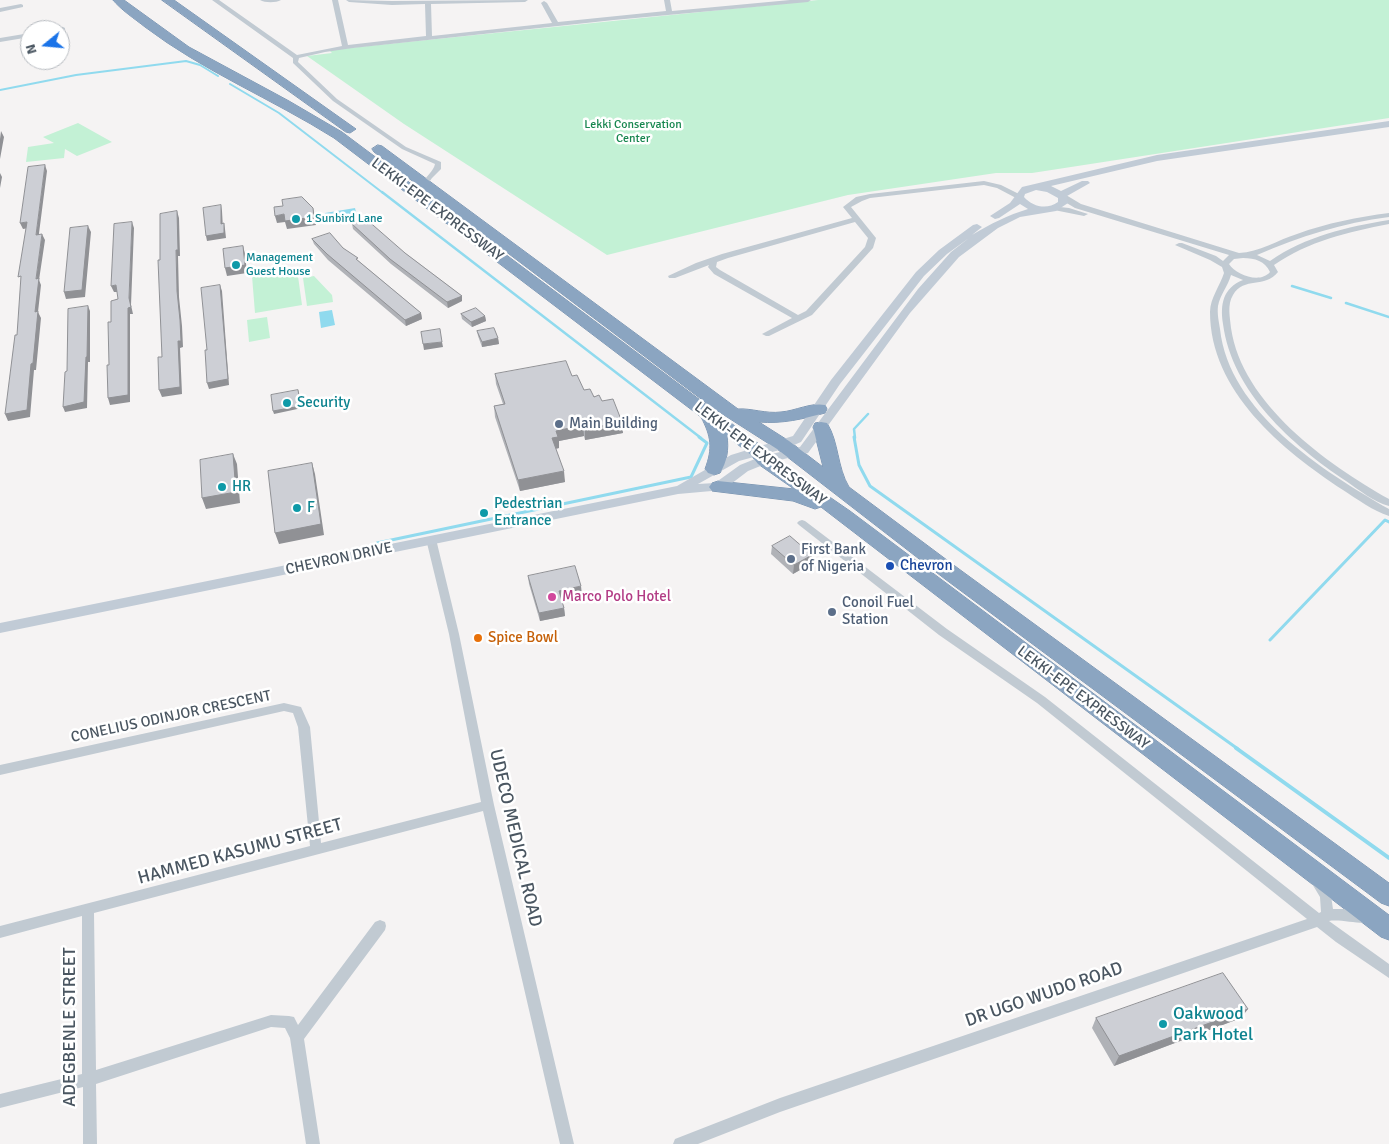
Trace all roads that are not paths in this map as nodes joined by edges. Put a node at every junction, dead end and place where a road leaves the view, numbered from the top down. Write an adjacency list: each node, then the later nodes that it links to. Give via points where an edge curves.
1 (118, 0): 24 (highway, LEKKI-EPE EXPRESSWAY, via 194,55)
2 (167, 0): 23 (highway, LEKKI-EPE EXPRESSWAY)
3 (215, 0): 22 (street)
4 (263, 0): 5 (street)
5 (278, 0)
6 (334, 0): 21 (street)
7 (349, 0): 13 (street)
8 (525, 0): 13 (street)
9 (667, 0): 16 (street)
10 (808, 0): 12 (street)
11 (544, 2): 17 (street)
12 (753, 2): 16 (street)
13 (428, 3): 19 (street)
14 (21, 6): 15 (street)
15 (0, 10)
16 (669, 12): 17 (street)
17 (556, 24): 19 (street)
18 (20, 37): 20 (street)
19 (429, 38): 21 (street)
20 (0, 40)
21 (345, 47): 22 (street)
22 (296, 57): 27 (street, via 295,62 335,100 404,148 439,163)
23 (260, 66): 24 (highway, via 231,53 218,51 211,55); 28 (highway, LEKKI-EPE EXPRESSWAY)
24 (225, 70): 48 (highway, LEKKI-EPE EXPRESSWAY, via 338,135)
25 (1389, 124): 31 (street, via 1157,158)
26 (1389, 130): 33 (street, via 1161,163 1085,183 1067,190)
27 (437, 169): 28 (street); 29 (street)
28 (411, 173): 29 (highway, LEKKI-EPE EXPRESSWAY)
29 (425, 184): 50 (highway, LEKKI-EPE EXPRESSWAY)
30 (944, 187): 31 (street, via 945,183 973,178); 32 (street, via 984,183 1006,188); 37 (street, via 859,198 847,207)
31 (1032, 187): 32 (street, via 1023,190); 33 (street, via 1050,189)
32 (1019, 196): 35 (street, via 1028,206); 49 (street, via 1014,205 967,233 920,274 835,382)
33 (1062, 196): 34 (street, via 1063,203); 39 (street, via 1078,206)
34 (1054, 208): 35 (street); 43 (street, via 1202,253)
35 (1041, 209): 51 (street, via 1021,213 1002,222 949,260 928,282)
36 (1389, 215): 40 (street, via 1340,223)
37 (856, 219): 41 (street); 46 (street, via 872,238 871,245 815,308)
38 (1389, 222): 42 (street, via 1308,243)
39 (1237, 255): 40 (street); 43 (street, via 1226,260)
40 (1250, 255): 42 (street)
41 (713, 262): 44 (street); 46 (street, via 712,267 718,272)
42 (1270, 264): 45 (street, via 1274,272 1272,276)
43 (1226, 267): 45 (street, via 1238,276); 58 (street, via 1227,277 1216,298 1214,310 1215,337 1237,387 1276,433 1311,463)
44 (672, 276)
45 (1255, 280): 57 (street, via 1234,287 1225,302 1226,328 1233,354 1253,389 1304,446)
46 (797, 318): 47 (street)
47 (766, 334)
48 (657, 376): 50 (highway, LEKKI-EPE EXPRESSWAY); 52 (highway, via 671,380 734,428)
49 (819, 408): 50 (highway, via 769,419); 52 (street, via 797,439)
50 (714, 410): 52 (highway, LEKKI-EPE EXPRESSWAY); 52 (highway, LEKKI-EPE EXPRESSWAY); 53 (highway, via 720,440)
51 (821, 427): 52 (street, via 804,450); 56 (highway, via 832,471)
52 (774, 452): 53 (street, CHEVRON DRIVE, via 735,458); 54 (street); 56 (highway, LEKKI-EPE EXPRESSWAY); 59 (highway, LEKKI-EPE EXPRESSWAY); 62 (highway, via 924,561)
53 (714, 469): 55 (street, CHEVRON DRIVE)
54 (718, 487): 55 (street, CHEVRON DRIVE); 59 (highway, via 796,496)
55 (678, 490): 61 (street, CHEVRON DRIVE)
56 (846, 494): 62 (highway, LEKKI-EPE EXPRESSWAY)
57 (1389, 503)
58 (1389, 512)
59 (844, 515): 67 (highway, LEKKI-EPE EXPRESSWAY)
60 (802, 523): 70 (street, via 943,632 1041,700)
61 (430, 539): 63 (street, CHEVRON DRIVE); 65 (street, UDECO MEDICAL ROAD, via 454,634)
62 (952, 574): 68 (highway, LEKKI-EPE EXPRESSWAY)
63 (0, 628)
64 (0, 770): 66 (street, CONELIUS ODINJOR CRESCENT, via 284,707 298,710 304,727)
65 (488, 805): 66 (street, HAMMED KASUMU STREET); 80 (street, UDECO MEDICAL ROAD)
66 (316, 850): 69 (street, HAMMED KASUMU STREET)
67 (1311, 871): 70 (street, via 1326,896); 71 (highway, LEKKI-EPE EXPRESSWAY)
68 (1389, 896)
69 (88, 910): 73 (street, HAMMED KASUMU STREET); 76 (street, ADEGBENLE STREET)
70 (1324, 917): 71 (street, via 1351,915); 74 (street, via 1341,938); 81 (street, DR UGO WUDO ROAD, via 780,1105)
71 (1383, 925)
72 (380, 926): 75 (street)
73 (0, 932)
74 (1389, 972)
75 (297, 1037): 76 (street, via 289,1022 271,1021); 79 (street)
76 (88, 1080): 77 (street); 78 (street, ADEGBENLE STREET)
77 (0, 1101)
78 (90, 1144)
79 (313, 1144)
80 (567, 1144)
81 (680, 1144)

